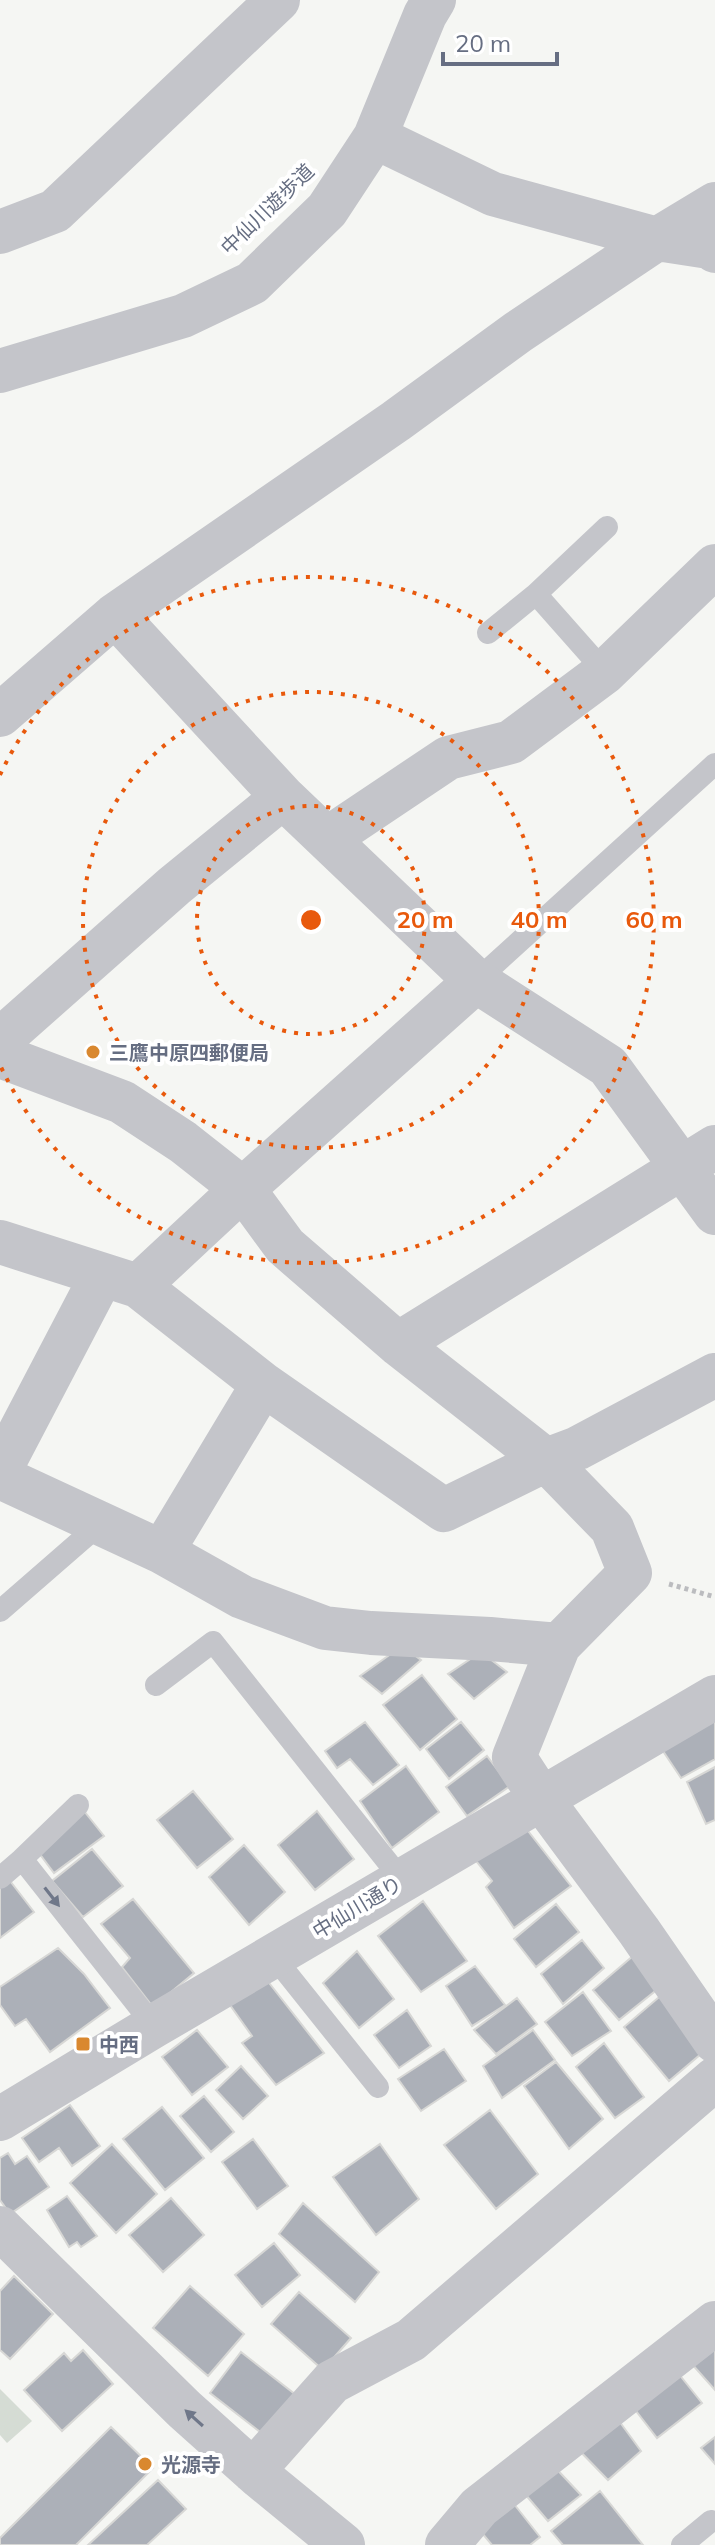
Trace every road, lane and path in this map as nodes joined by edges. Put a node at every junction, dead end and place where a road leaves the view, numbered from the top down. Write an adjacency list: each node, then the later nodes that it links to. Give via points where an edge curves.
1 (278, 0): 5 (street, via 55,211)
2 (434, 0): 3 (street)
3 (375, 137): 6 (street, via 493,194); 8 (street, via 327,210 252,283 183,316)
4 (715, 204): 6 (street)
5 (0, 232)
6 (657, 239): 7 (street); 12 (street)
7 (715, 251)
8 (0, 371)
9 (607, 527): 11 (lane)
10 (715, 566): 14 (street)
11 (536, 594): 13 (lane); 14 (lane)
12 (115, 615): 15 (street); 17 (street)
13 (488, 633)
14 (605, 672): 18 (street, via 511,742 448,758)
15 (0, 715)
16 (715, 764): 19 (lane)
17 (283, 797): 18 (street); 20 (street)
18 (327, 839): 19 (street)
19 (476, 981): 22 (street, via 608,1066); 23 (street)
20 (0, 1040)
21 (0, 1056): 23 (street, via 122,1102)
22 (698, 1158): 24 (street); 27 (street)
23 (244, 1190): 26 (street); 27 (street, via 285,1246)
24 (715, 1213)
25 (0, 1242): 26 (street)
26 (120, 1281): 29 (street); 31 (street)
27 (398, 1344): 30 (street)
28 (715, 1375): 30 (street)
29 (263, 1384): 30 (street, via 444,1510); 34 (street)
30 (546, 1460): 35 (street, via 612,1528)
31 (0, 1470)
32 (0, 1477): 33 (street)
33 (100, 1524): 34 (street); 37 (lane)
34 (162, 1552): 38 (street, via 242,1597 325,1628)
35 (630, 1573): 36 (path); 38 (street)
36 (715, 1597)
37 (0, 1611)
38 (559, 1645): 41 (street, via 514,1757)
39 (156, 1685): 45 (lane, via 213,1642)
40 (715, 1697): 41 (street, 中仙川通り)
41 (542, 1800): 45 (street, 中仙川通り); 48 (street)
42 (78, 1805): 43 (lane)
43 (22, 1859): 44 (lane); 47 (lane, one-way to 47)
44 (0, 1878)
45 (402, 1880): 46 (street, 中仙川通り)
46 (274, 1957): 47 (street, 中仙川通り); 50 (lane)
47 (154, 2026): 51 (street, 中仙川通り)
48 (715, 2041)
49 (715, 2079): 54 (street, via 411,2340 332,2382)
50 (378, 2087)
51 (0, 2119)
52 (0, 2228): 54 (street, one-way to 52)
53 (715, 2323): 57 (street, via 479,2507)
54 (253, 2471): 56 (street)
55 (711, 2521): 58 (lane)
56 (343, 2545)
57 (447, 2545)
58 (682, 2545)

